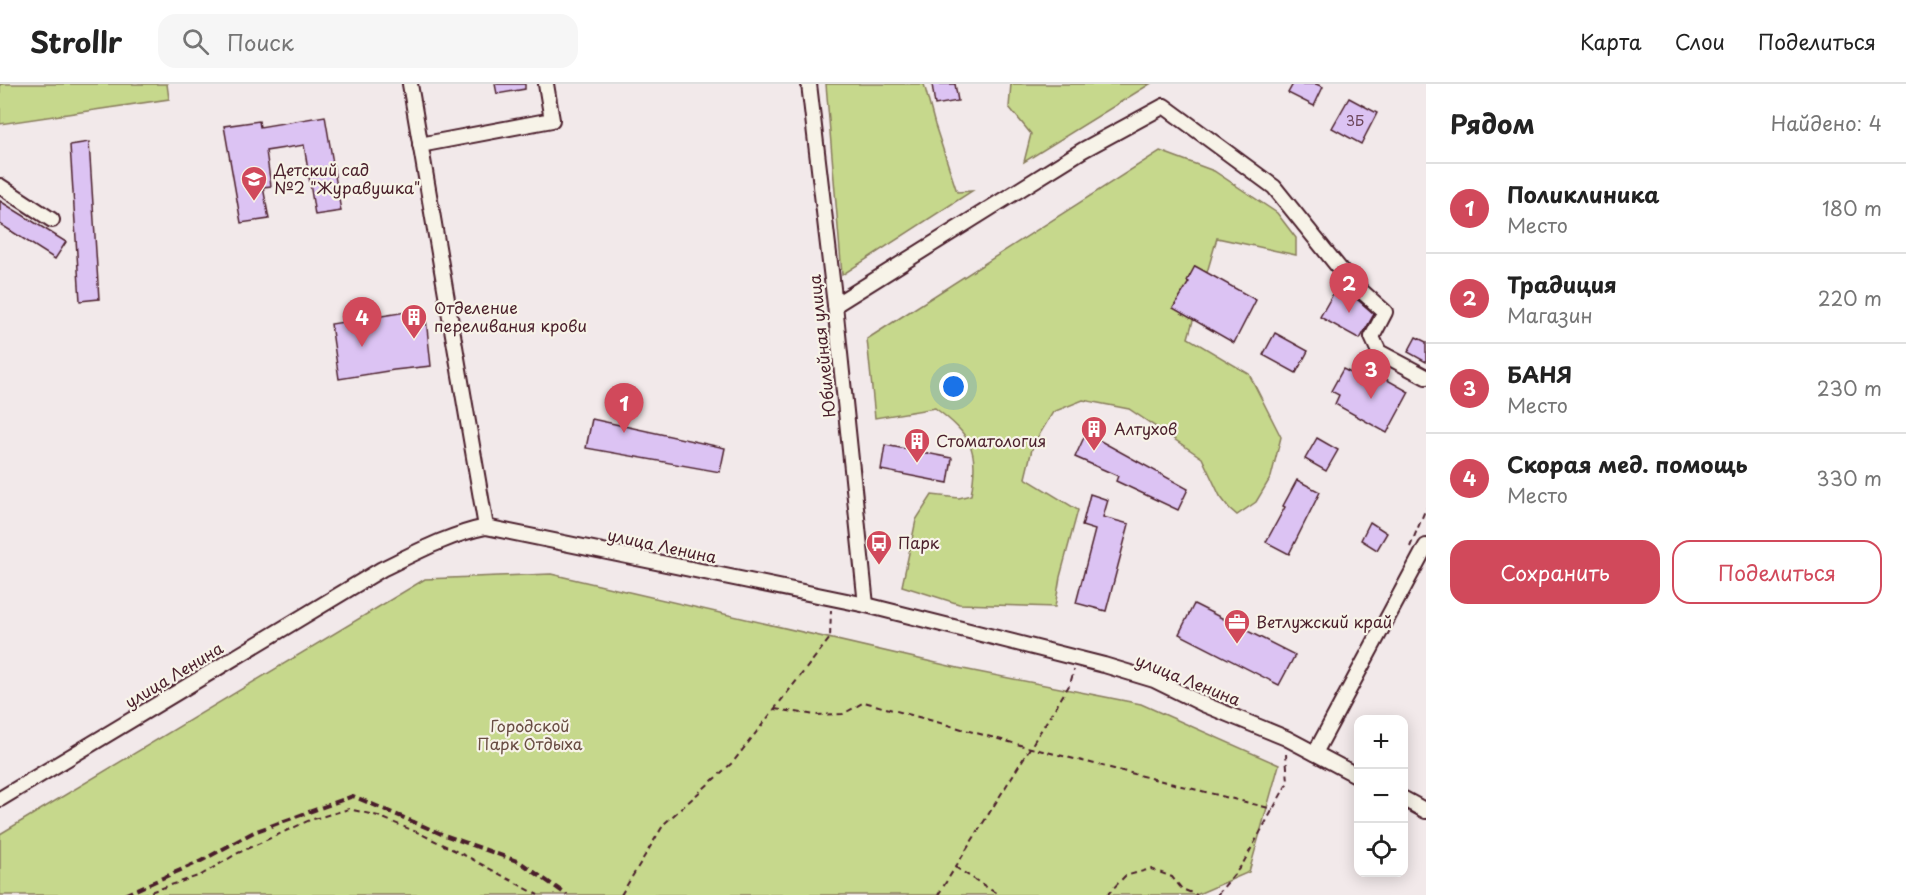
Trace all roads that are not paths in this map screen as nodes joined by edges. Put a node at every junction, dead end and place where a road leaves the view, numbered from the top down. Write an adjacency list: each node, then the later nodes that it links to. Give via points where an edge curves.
1 (410, 84): 4 (street)
2 (546, 84): 4 (street, via 552,120)
3 (808, 84): 7 (street, Юбилейная улица)
4 (420, 145): 9 (street)
5 (0, 186): 6 (street)
6 (52, 220)
7 (835, 305): 8 (street, via 1083,150 1164,106 1275,187 1348,279 1385,312 1372,337 1379,352); 11 (street, Юбилейная улица)
8 (1426, 377)
9 (486, 527): 11 (street, улица Ленина); 14 (street, улица Ленина, via 382,569)
10 (1426, 546): 12 (street)
11 (866, 605): 12 (street, улица Ленина, via 1154,680)
12 (1315, 753): 13 (street, улица Ленина)
13 (1354, 773)
14 (0, 799)
15 (1408, 801): 16 (street)
16 (1426, 811)

